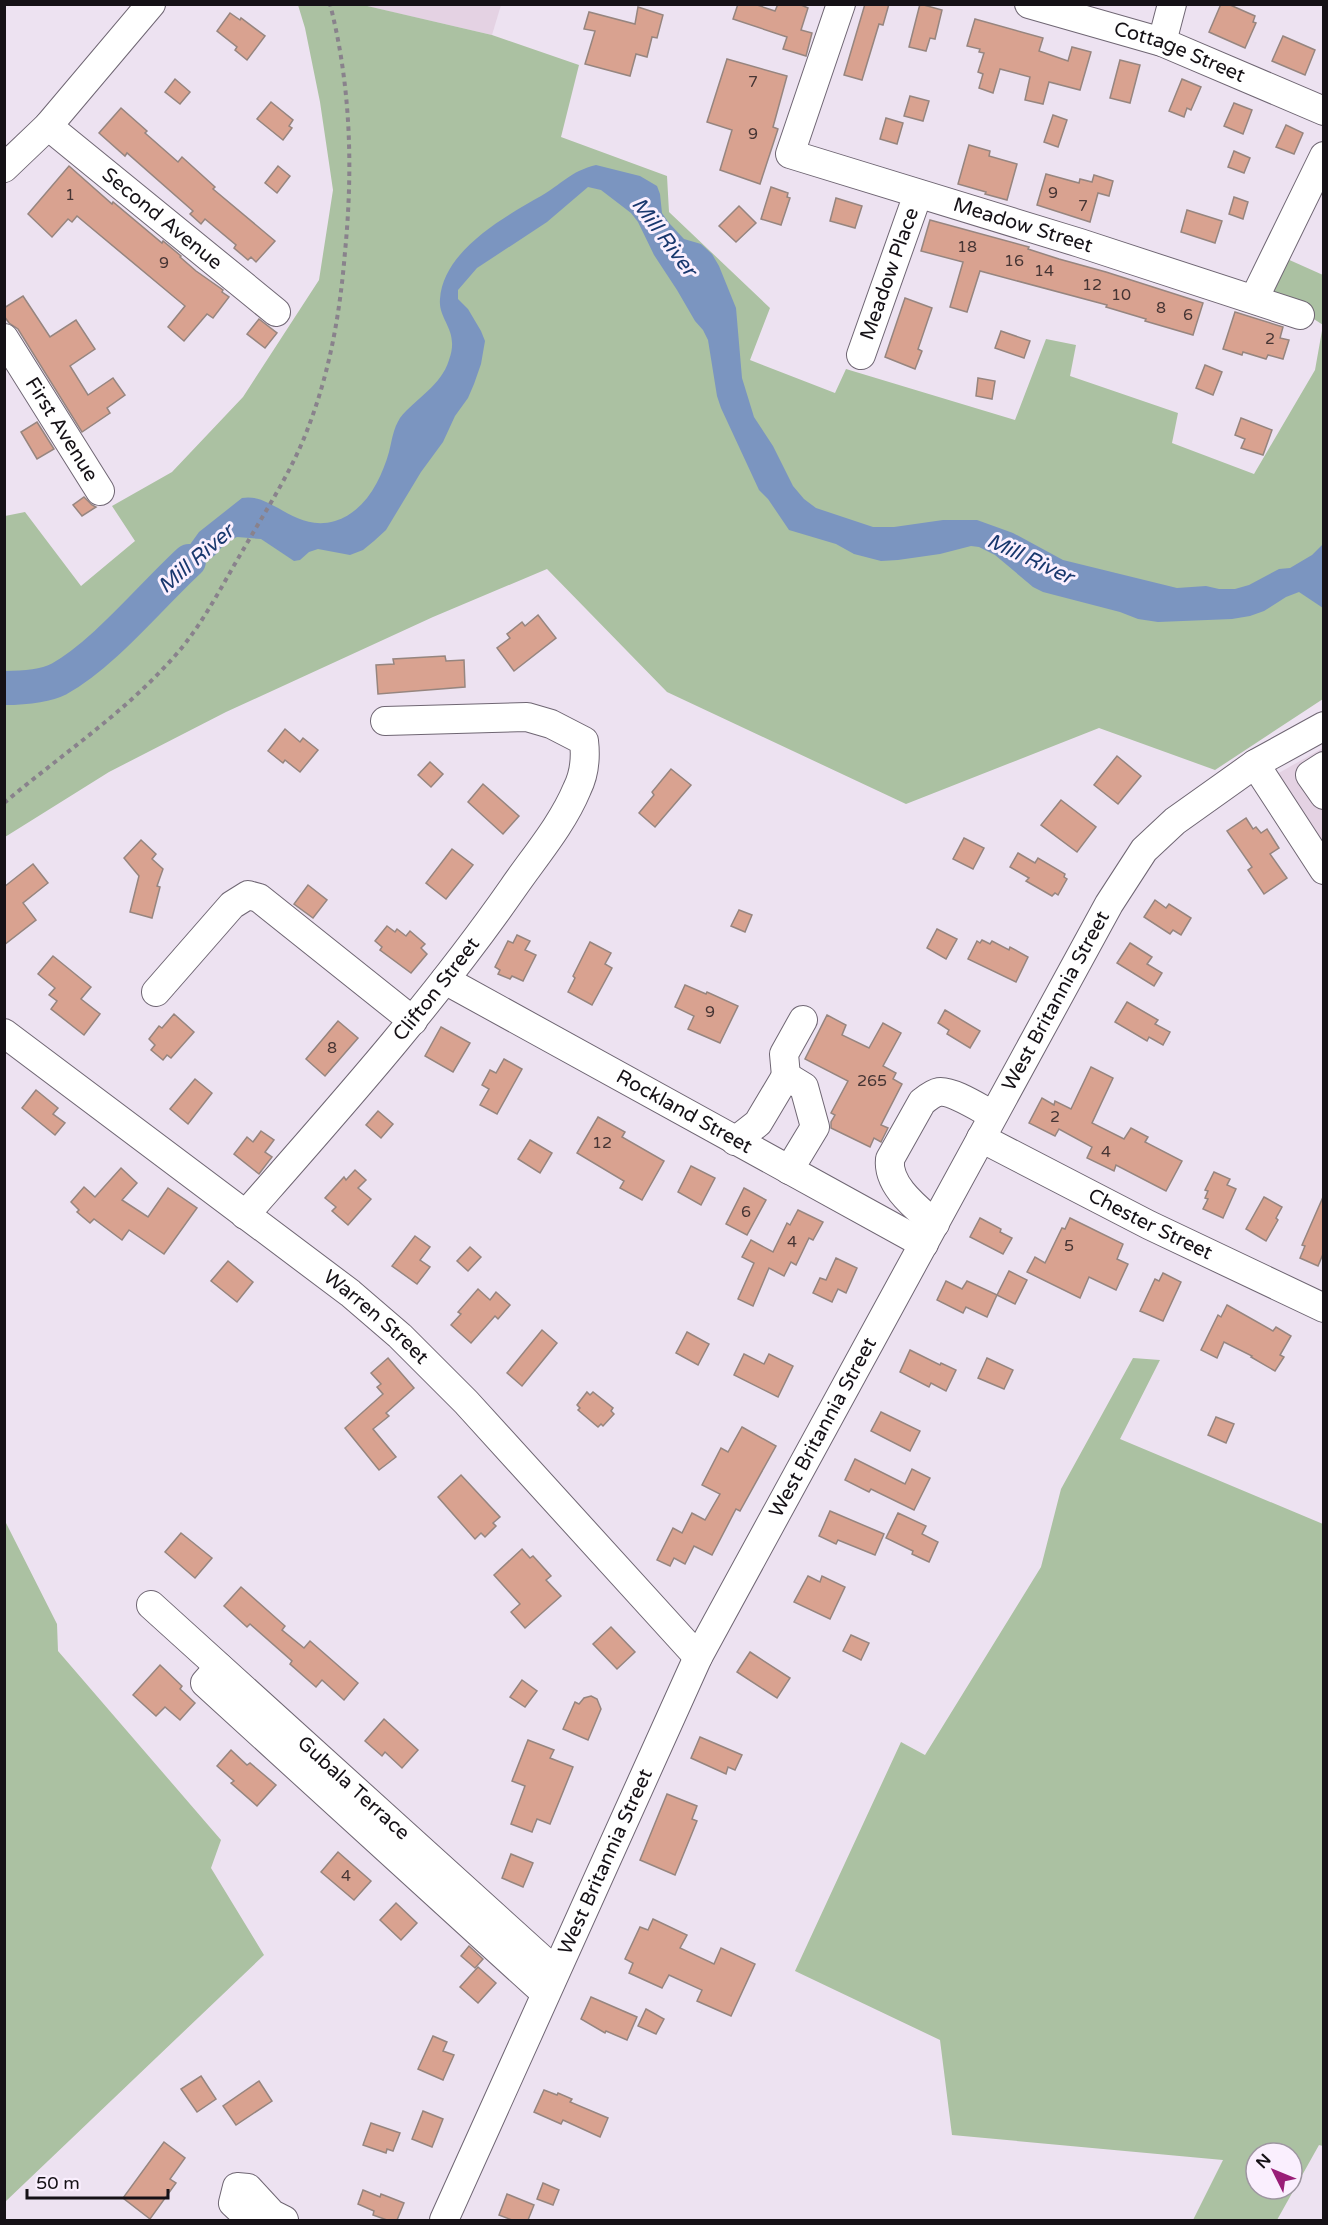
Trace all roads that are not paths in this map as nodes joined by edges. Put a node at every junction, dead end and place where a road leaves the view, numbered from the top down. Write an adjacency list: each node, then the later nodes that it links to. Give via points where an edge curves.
1 (151, 4): 7 (street)
2 (841, 4): 10 (street, Meadow Street, via 790,154)
3 (1029, 4): 5 (street, Cottage Street)
4 (1172, 4): 5 (street)
5 (1162, 42): 6 (street, Cottage Street)
6 (1323, 111)
7 (48, 126): 9 (street); 12 (street, Second Avenue)
8 (1323, 156): 11 (street)
9 (4, 168)
10 (918, 194): 11 (street, Meadow Street); 15 (street, Meadow Place)
11 (1254, 299): 13 (street, Meadow Street)
12 (276, 312)
13 (1300, 315)
14 (4, 338): 16 (street, First Avenue)
15 (861, 355)
16 (100, 491)
17 (385, 721): 23 (street, Clifton Street, via 527,717 584,741 585,765 572,800)
18 (1320, 735): 19 (street, West Britannia Street)
19 (1255, 764): 22 (street); 29 (street, West Britannia Street, via 1175,821 1131,867)
20 (1323, 766): 21 (street, via 1310,775)
21 (1323, 795)
22 (1323, 870)
23 (445, 980): 26 (street, Clifton Street); 30 (street, Rockland Street)
24 (156, 992): 26 (street, via 222,915 248,895 259,898)
25 (803, 1020): 28 (street, via 784,1054)
26 (413, 1021): 32 (street, Clifton Street)
27 (4, 1033): 32 (street, Warren Street)
28 (786, 1076): 30 (street, via 758,1122); 31 (street, via 804,1087 815,1127)
29 (987, 1127): 33 (street, West Britannia Street); 33 (street, Chester Street, via 955,1095 941,1092 922,1102 890,1159 889,1168); 34 (street, Chester Street, via 1149,1225)
30 (735, 1141): 31 (street, Rockland Street)
31 (789, 1170): 33 (street, Rockland Street)
32 (245, 1215): 36 (street, Warren Street, via 356,1298 408,1343)
33 (929, 1234): 36 (street, West Britannia Street)
34 (1323, 1308)
35 (151, 1605): 37 (street, Gubala Terrace)
36 (698, 1657): 38 (street, West Britannia Street)
37 (219, 1667): 38 (street, Gubala Terrace); 38 (street, Gubala Terrace, via 205,1683 359,1822)
38 (550, 1982): 41 (street, West Britannia Street)
39 (251, 2220): 40 (street, via 233,2203 230,2177)
40 (284, 2220)
41 (444, 2220)

